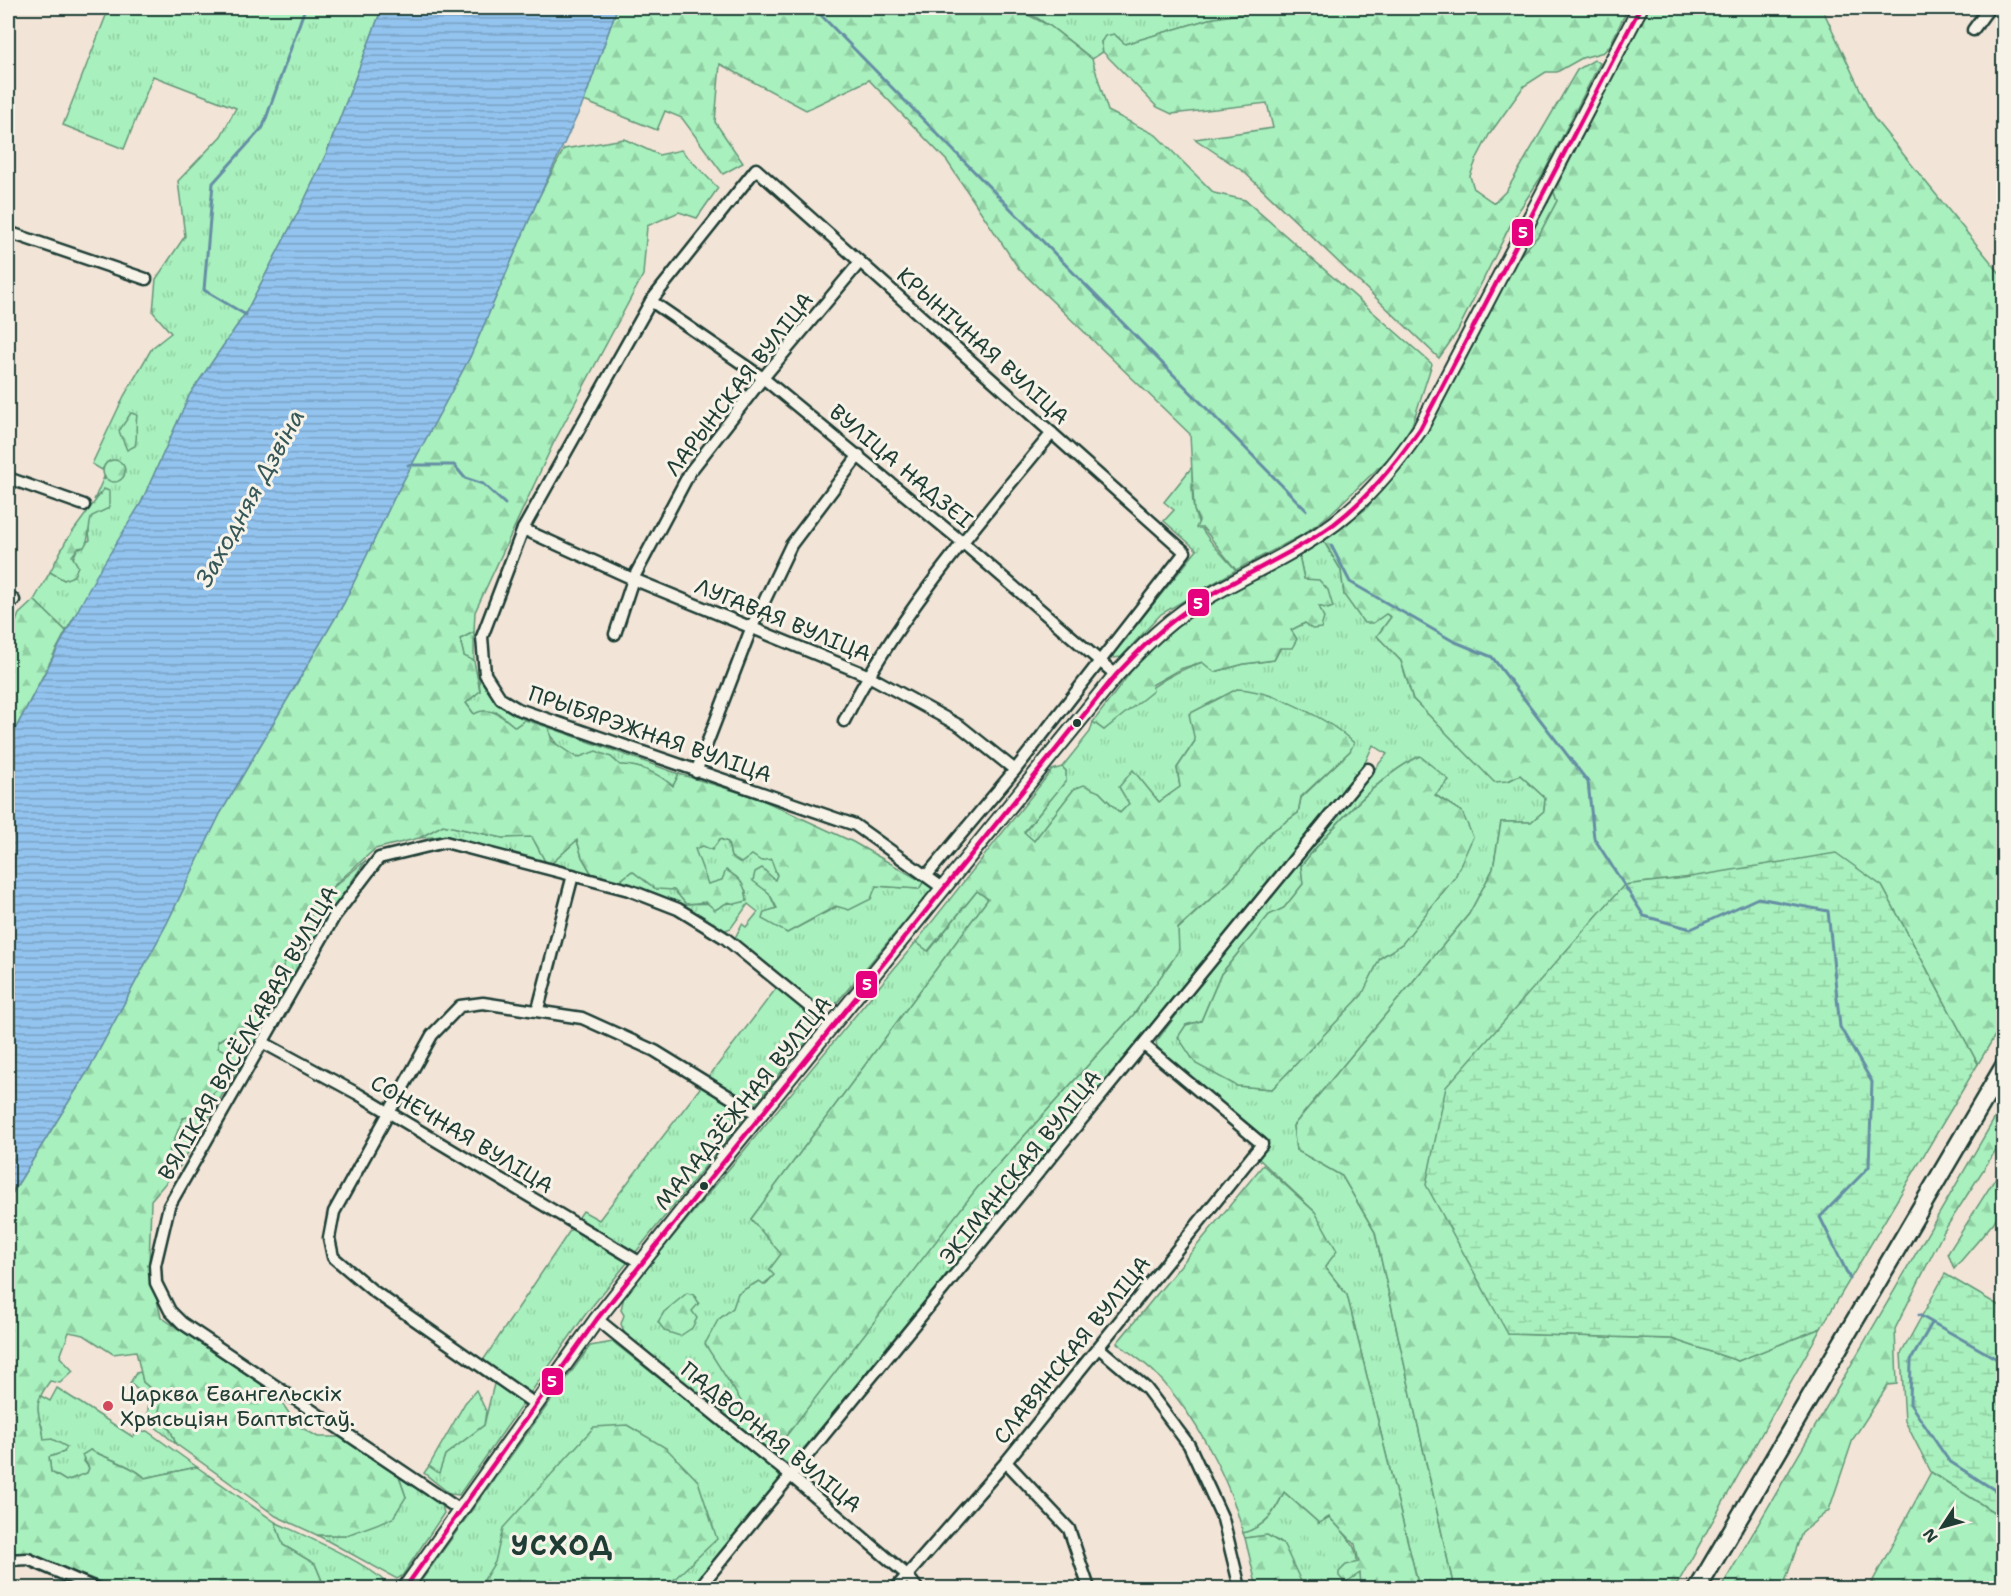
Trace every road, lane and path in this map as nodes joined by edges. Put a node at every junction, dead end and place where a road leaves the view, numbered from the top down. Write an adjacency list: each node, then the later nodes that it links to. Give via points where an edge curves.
1 (1640, 8): 21 (main road, МАЛАДЗЁЖНАЯ ВУЛІЦА, via 1420,429 1381,481 1307,542 1173,619)
2 (1989, 8): 3 (street)
3 (1973, 30)
4 (756, 169): 6 (street, КРЫНІЧНАЯ ВУЛІЦА); 8 (street, ПРЫБЯРЭЖНАЯ ВУЛІЦА)
5 (8, 232): 7 (street)
6 (860, 262): 9 (street, ЛАРЫНСКАЯ ВУЛІЦА); 10 (street, КРЫНІЧНАЯ ВУЛІЦА)
7 (146, 279)
8 (651, 301): 9 (street, ВУЛІЦА НАДЗЕІ); 14 (street, ПРЫБЯРЭЖНАЯ ВУЛІЦА)
9 (763, 378): 11 (street, ВУЛІЦА НАДЗЕІ); 16 (street, ЛАРЫНСКАЯ ВУЛІЦА, via 690,472)
10 (1052, 433): 15 (street); 19 (street, КРЫНІЧНАЯ ВУЛІЦА, via 1185,552)
11 (858, 455): 15 (street, ВУЛІЦА НАДЗЕІ); 17 (street, via 791,545)
12 (8, 478): 13 (street)
13 (84, 505)
14 (523, 530): 16 (street, ЛУГАВАЯ ВУЛІЦА); 25 (street, ПРЫБЯРЭЖНАЯ ВУЛІЦА, via 482,637 485,674 501,699 518,710)
15 (962, 542): 19 (street, ВУЛІЦА НАДЗЕІ); 20 (street)
16 (633, 579): 17 (street, ЛУГАВАЯ ВУЛІЦА); 18 (street, ЛАРЫНСКАЯ ВУЛІЦА)
17 (751, 629): 20 (street, ЛУГАВАЯ ВУЛІЦА); 25 (street)
18 (615, 634)
19 (1101, 662): 21 (street, ВУЛІЦА НАДЗЕІ); 24 (street)
20 (867, 675): 22 (street); 24 (street, ЛУГАВАЯ ВУЛІЦА, via 960,726)
21 (1116, 675): 28 (main road, МАЛАДЗЁЖНАЯ ВУЛІЦА)
22 (844, 721)
23 (1368, 769): 32 (street, ЭКІМАНСКАЯ ВУЛІЦА)
24 (1015, 770): 27 (street)
25 (696, 772): 27 (street, ПРЫБЯРЭЖНАЯ ВУЛІЦА, via 855,825)
26 (573, 875): 29 (street); 30 (street, ВЯЛІКАЯ ВЯСЁЛКАВАЯ ВУЛІЦА, via 678,909 724,938); 31 (street, ВЯЛІКАЯ ВЯСЁЛКАВАЯ ВУЛІЦА, via 445,842 379,858 334,917)
27 (927, 875): 28 (street, ПРЫБЯРЭЖНАЯ ВУЛІЦА)
28 (944, 889): 30 (main road, МАЛАДЗЁЖНАЯ ВУЛІЦА)
29 (538, 1009): 34 (street, via 483,1003 460,1005 432,1035); 35 (street, via 582,1018 655,1051)
30 (833, 1026): 35 (main road, МАЛАДЗЁЖНАЯ ВУЛІЦА)
31 (262, 1042): 34 (street, СОНЕЧНАЯ ВУЛІЦА); 42 (street, ВЯЛІКАЯ ВЯСЁЛКАВАЯ ВУЛІЦА, via 169,1206 155,1265 162,1298 182,1323)
32 (1144, 1045): 38 (street, СЛАВЯНСКАЯ ВУЛІЦА, via 1262,1144); 41 (street, ЭКІМАНСКАЯ ВУЛІЦА)
33 (2004, 1066): 52 (main road)
34 (389, 1113): 36 (street, СОНЕЧНАЯ ВУЛІЦА); 39 (street, via 334,1212 329,1238 333,1257 372,1290)
35 (759, 1115): 36 (main road, МАЛАДЗЁЖНАЯ ВУЛІЦА)
36 (641, 1263): 37 (main road, МАЛАДЗЁЖНАЯ ВУЛІЦА)
37 (597, 1319): 39 (main road, МАЛАДЗЁЖНАЯ ВУЛІЦА); 41 (street, ПАДВОРНАЯ ВУЛІЦА)
38 (1099, 1348): 40 (street, СЛАВЯНСКАЯ ВУЛІЦА); 51 (street, via 1146,1388 1189,1445 1223,1519)
39 (535, 1404): 42 (main road, МАЛАДЗЁЖНАЯ ВУЛІЦА)
40 (1006, 1462): 44 (street, СЛАВЯНСКАЯ ВУЛІЦА); 50 (street, via 1069,1529)
41 (792, 1477): 44 (street, ПАДВОРНАЯ ВУЛІЦА); 47 (street, ЭКІМАНСКАЯ ВУЛІЦА)
42 (460, 1510): 46 (main road, МАЛАДЗЁЖНАЯ ВУЛІЦА)
43 (8, 1560): 45 (street, via 28,1559)
44 (907, 1575): 48 (street, СЛАВЯНСКАЯ ВУЛІЦА); 49 (street, ПАДВОРНАЯ ВУЛІЦА)
45 (94, 1588)
46 (405, 1588)
47 (699, 1588)
48 (896, 1588)
49 (917, 1588)
50 (1089, 1588)
51 (1240, 1588)
52 (1698, 1588)

